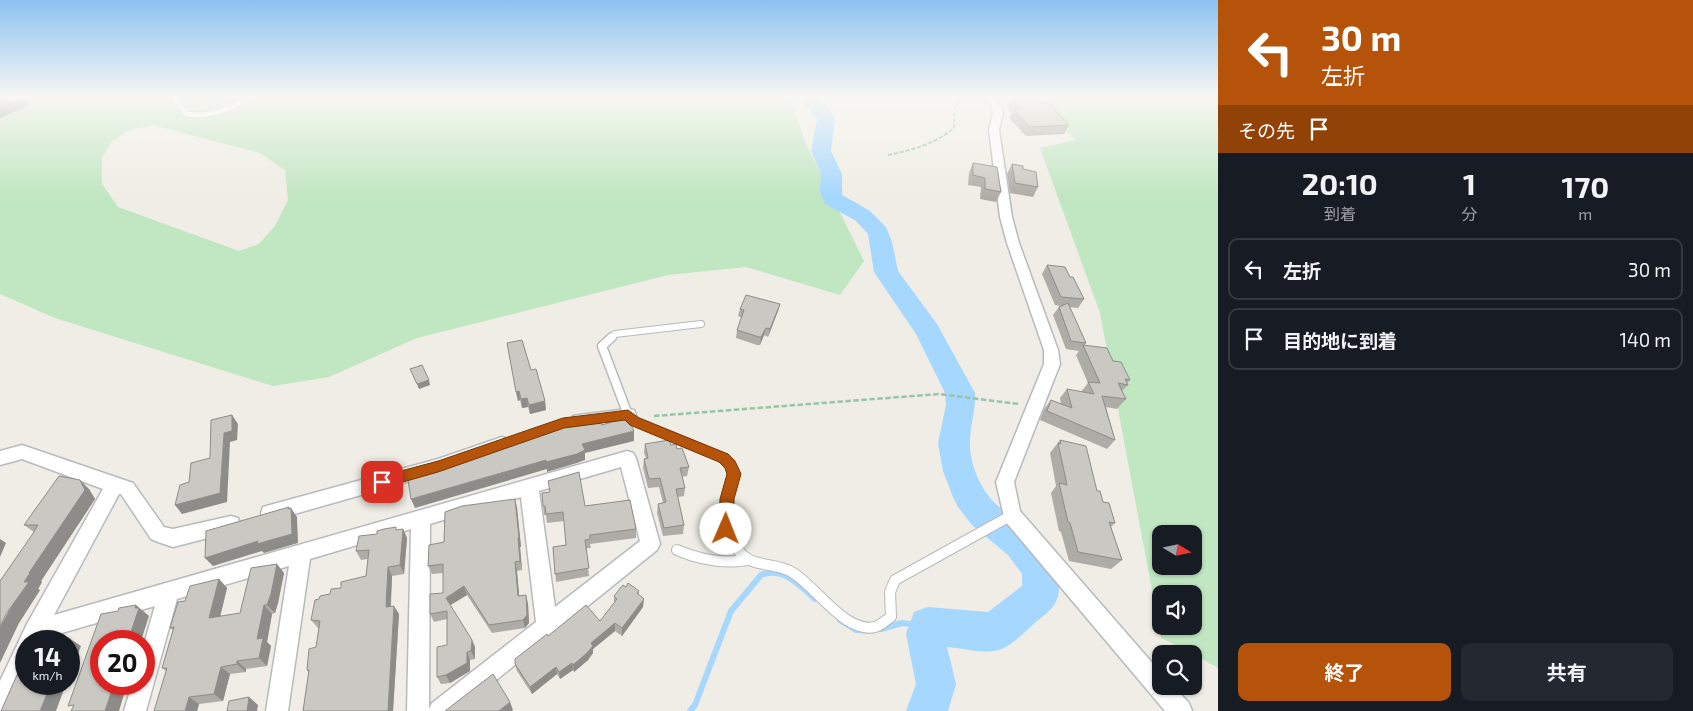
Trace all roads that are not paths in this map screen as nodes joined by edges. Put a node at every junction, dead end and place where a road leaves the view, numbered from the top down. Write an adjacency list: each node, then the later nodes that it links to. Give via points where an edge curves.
1 (994, 131): 10 (street, via 1006,217 1051,350 1052,364 1005,482)
2 (701, 324): 3 (lane, via 615,334 602,346)
3 (628, 415): 4 (street); 13 (lane, via 635,422 724,458 731,465 734,474 727,499 726,529)
4 (563, 423)
5 (518, 438): 7 (street, via 438,466 172,538 158,533 127,488)
6 (0, 458): 7 (street, via 22,452)
7 (114, 485): 16 (street)
8 (529, 486): 9 (street); 15 (street); 15 (street, via 627,458 650,544)
9 (421, 518): 12 (street); 24 (street)
10 (1006, 518): 13 (lane, via 895,580 890,592 891,617 875,627 860,626 846,619 790,571); 26 (street)
11 (677, 550): 13 (lane, via 692,557 730,563)
12 (301, 553): 14 (street); 23 (street)
13 (747, 560)
14 (169, 592): 17 (street); 18 (street)
15 (547, 626): 25 (street)
16 (36, 630)
17 (61, 630)
18 (155, 640)
19 (15, 674): 21 (street)
20 (139, 695): 22 (street)
21 (0, 706)
22 (135, 711)
23 (277, 711)
24 (418, 711)
25 (440, 711)
26 (1181, 711)

